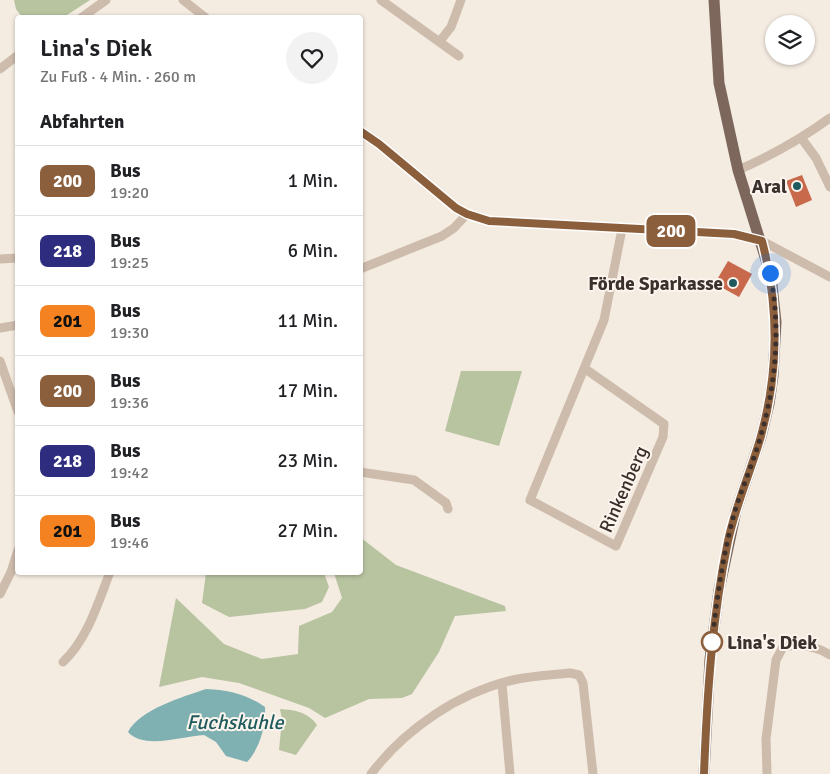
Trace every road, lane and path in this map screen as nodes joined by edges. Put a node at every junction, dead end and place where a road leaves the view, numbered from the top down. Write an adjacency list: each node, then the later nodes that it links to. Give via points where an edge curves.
1 (106, 0): 6 (street)
2 (183, 0): 7 (street)
3 (381, 0): 8 (street)
4 (461, 0): 8 (street, via 451,27)
5 (714, 0): 15 (main road, via 719,83)
6 (85, 15)
7 (202, 15)
8 (440, 40): 9 (street)
9 (459, 56)
10 (15, 58): 11 (street)
11 (0, 69)
12 (830, 118): 14 (street)
13 (363, 133): 17 (street)
14 (802, 139): 15 (street); 16 (street, via 816,158)
15 (738, 170): 19 (main road)
16 (830, 187)
17 (467, 214): 18 (street, via 489,221); 22 (street, via 442,236)
18 (622, 229): 19 (street, via 734,234); 27 (street, Rinkenberg, via 604,320)
19 (762, 241): 23 (street); 40 (main road, via 771,276 776,322 773,376 761,437 736,511 719,590 710,659)
20 (15, 258): 21 (street)
21 (0, 259)
22 (363, 267)
23 (830, 277)
24 (15, 326): 25 (street)
25 (0, 328)
26 (0, 361): 28 (street)
27 (584, 368): 27 (street, Rinkenberg, via 530,500 616,546 663,437 664,424)
28 (15, 404)
29 (363, 472): 30 (street, via 414,480 446,503)
30 (448, 509)
31 (15, 559): 33 (street)
32 (109, 575): 35 (street, via 74,652)
33 (0, 594)
34 (830, 655): 41 (street, via 821,648 794,645 783,647 779,652 766,739)
35 (64, 662)
36 (502, 684): 37 (street, via 451,705 420,724 388,753); 38 (street); 39 (street, via 516,679 570,673 578,675 583,683)
37 (371, 774)
38 (510, 774)
39 (593, 774)
40 (704, 774)
41 (767, 774)

